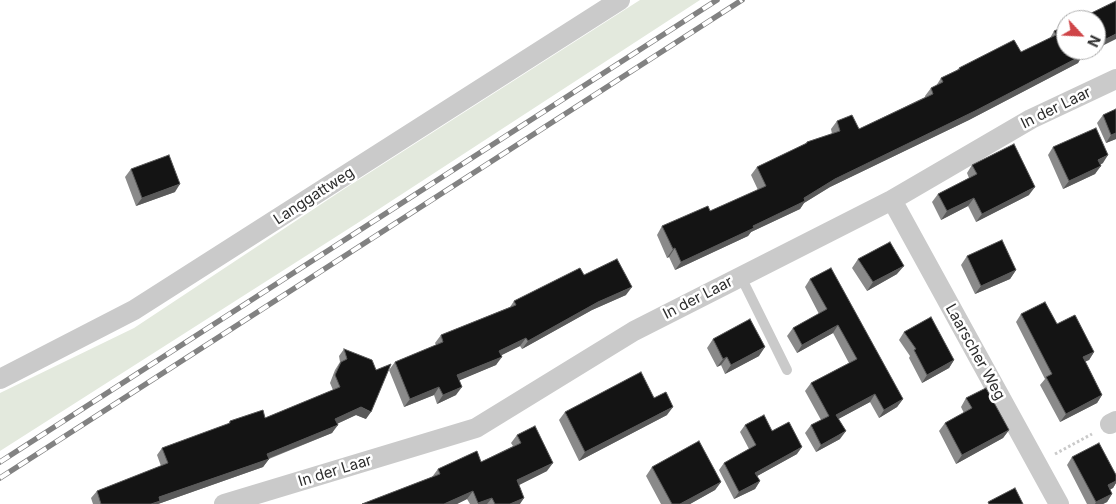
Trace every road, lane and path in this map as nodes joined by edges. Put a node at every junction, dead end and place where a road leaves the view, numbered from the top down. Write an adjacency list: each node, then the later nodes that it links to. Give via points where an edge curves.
1 (620, 0): 6 (street, Langgattweg, via 134,310)
2 (1116, 79): 3 (street, In der Laar, via 1031,119)
3 (892, 200): 4 (street, In der Laar); 8 (street, Laarscher Weg)
4 (741, 276): 5 (lane); 9 (street, In der Laar, via 634,331 476,428)
5 (786, 370)
6 (0, 379)
7 (1113, 423): 8 (path)
8 (1036, 462): 11 (street, Laarscher Weg)
9 (273, 497): 10 (street, In der Laar)
10 (224, 504)
11 (1059, 504)

